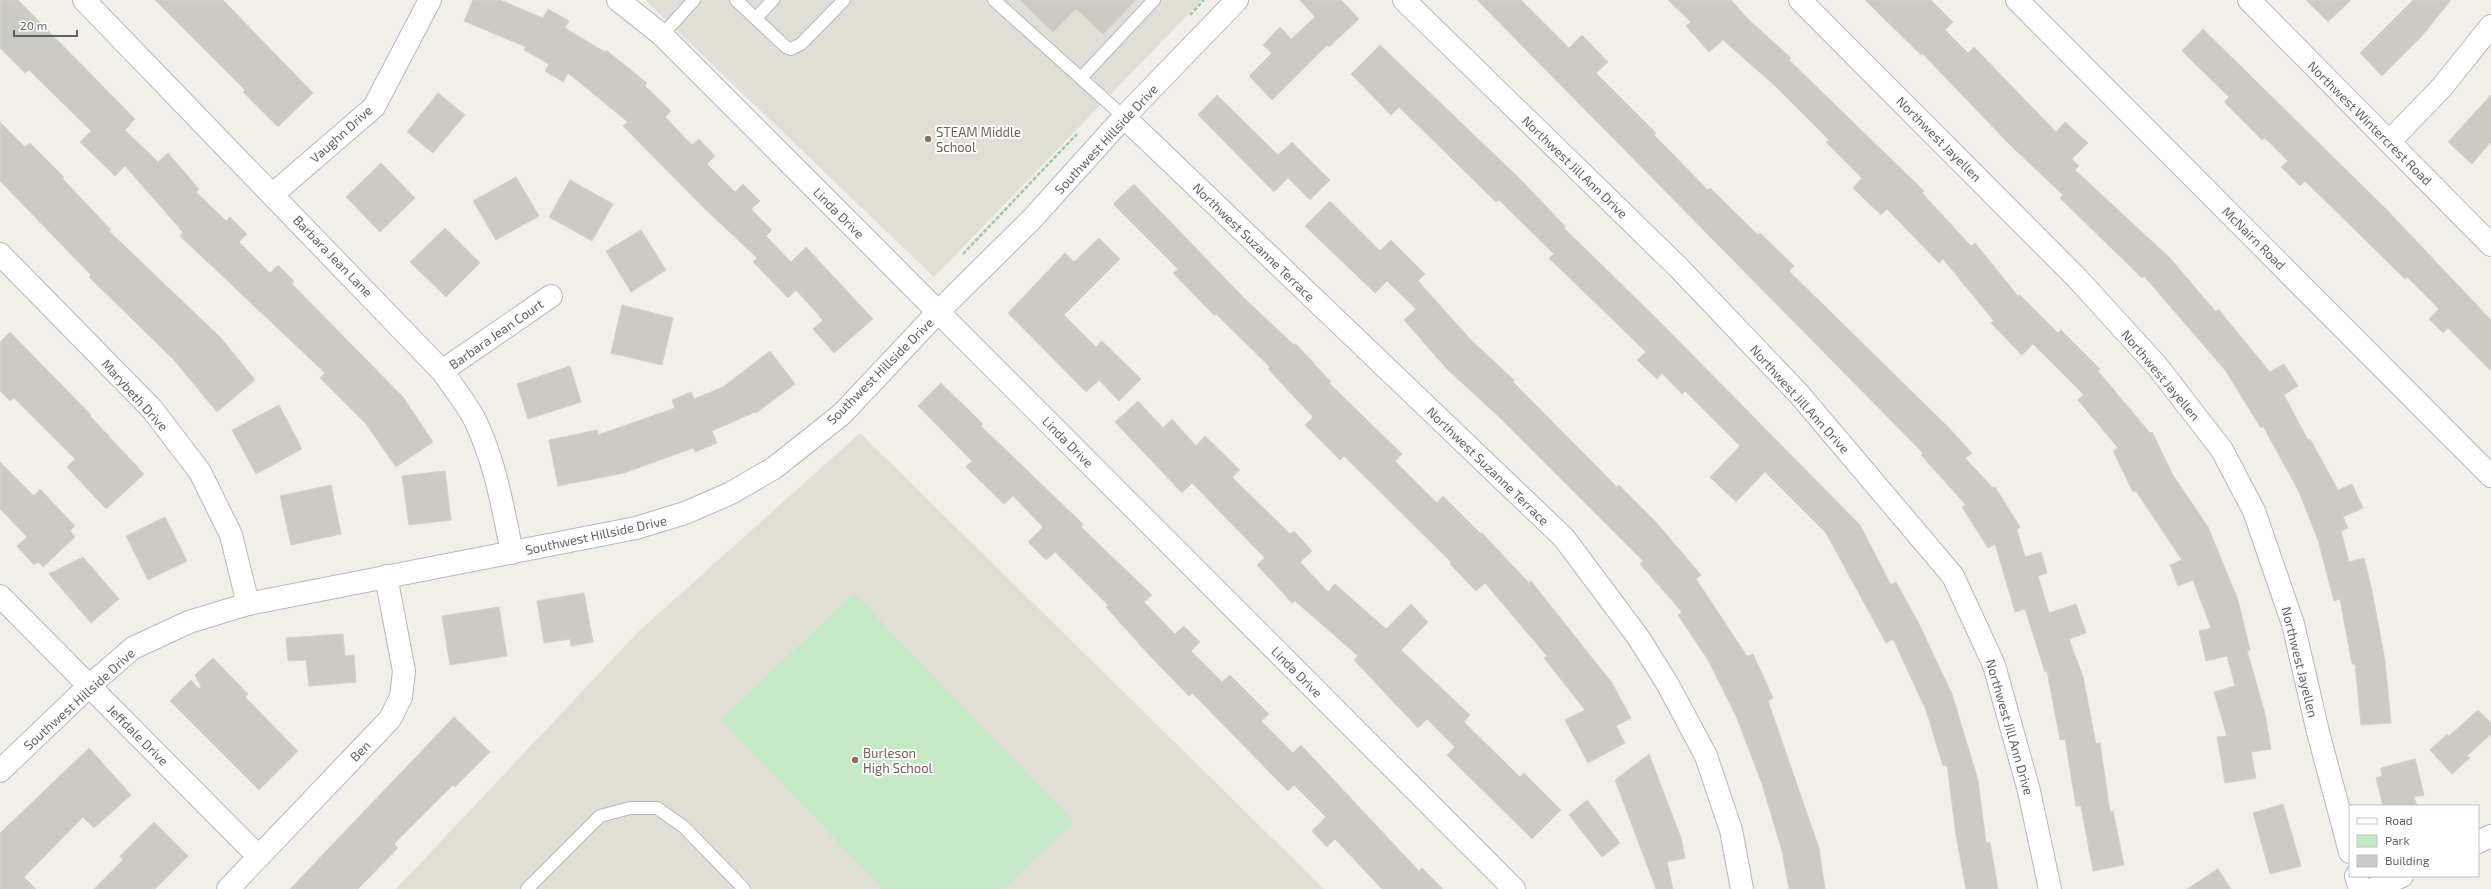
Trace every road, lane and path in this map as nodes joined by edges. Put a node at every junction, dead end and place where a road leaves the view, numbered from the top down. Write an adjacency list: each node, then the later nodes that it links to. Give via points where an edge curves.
1 (84, 0): 24 (street, Barbara Jean Lane)
2 (430, 0): 24 (street, Vaughn Drive, via 374,107)
3 (618, 0): 19 (street, Linda Drive)
4 (694, 0): 19 (lane)
5 (736, 0): 17 (lane)
6 (773, 0): 17 (lane)
7 (844, 0): 17 (lane, via 797,48 786,47)
8 (994, 0): 20 (lane)
9 (1154, 0): 20 (lane)
10 (1204, 0): 16 (path)
11 (1237, 0): 21 (street, Southwest Hillside Drive)
12 (1404, 0): 49 (street, Northwest Jill Ann Drive, via 1679,268 1799,394 1953,576 1994,665 2029,791)
13 (1800, 0): 40 (street, Northwest Jayellen, via 2077,278 2157,366 2222,450 2254,511 2293,624)
14 (2017, 0): 31 (street, McNairn Road)
15 (2249, 0): 23 (street, Northwest Wintercrest Road)
16 (1188, 17)
17 (756, 18)
18 (2491, 26): 23 (street, via 2442,87)
19 (662, 35): 29 (street, Linda Drive)
20 (1081, 78): 21 (lane)
21 (1124, 117): 29 (street, Southwest Hillside Drive, via 1031,220); 48 (street, Northwest Suzanne Terrace, via 1564,538 1638,637 1667,683 1706,756 1731,830)
22 (1081, 130): 27 (path)
23 (2390, 142): 25 (street, Northwest Wintercrest Road)
24 (273, 194): 30 (street, Barbara Jean Lane)
25 (2491, 245)
26 (0, 254): 35 (street, Marybeth Drive, via 152,409 200,472 230,535)
27 (958, 260)
28 (551, 296): 30 (street, Barbara Jean Court)
29 (938, 312): 32 (street, Southwest Hillside Drive, via 842,414 774,468 731,493 685,514 662,521); 47 (street, Linda Drive)
30 (442, 371): 32 (street, Barbara Jean Lane, via 474,418 489,452 500,489)
31 (2491, 476)
32 (512, 553): 33 (street, Southwest Hillside Drive)
33 (386, 576): 35 (street, Southwest Hillside Drive); 41 (street, Ben, via 404,670 401,697 390,719)
34 (0, 596): 36 (street, Jeffdale Drive)
35 (248, 604): 36 (street, Southwest Hillside Drive, via 189,622 133,648)
36 (89, 686): 37 (street, Southwest Hillside Drive); 41 (street, Jeffdale Drive)
37 (0, 771)
38 (2491, 836): 39 (street)
39 (2479, 842)
40 (2349, 848)
41 (259, 857): 44 (street, Ben)
42 (2356, 877): 50 (street)
43 (2400, 877): 51 (street)
44 (228, 889)
45 (527, 889): 46 (lane, via 600,816 630,808 657,808 684,827)
46 (744, 889)
47 (1514, 889)
48 (1742, 889)
49 (2050, 889)
50 (2360, 889)
51 (2373, 889)

